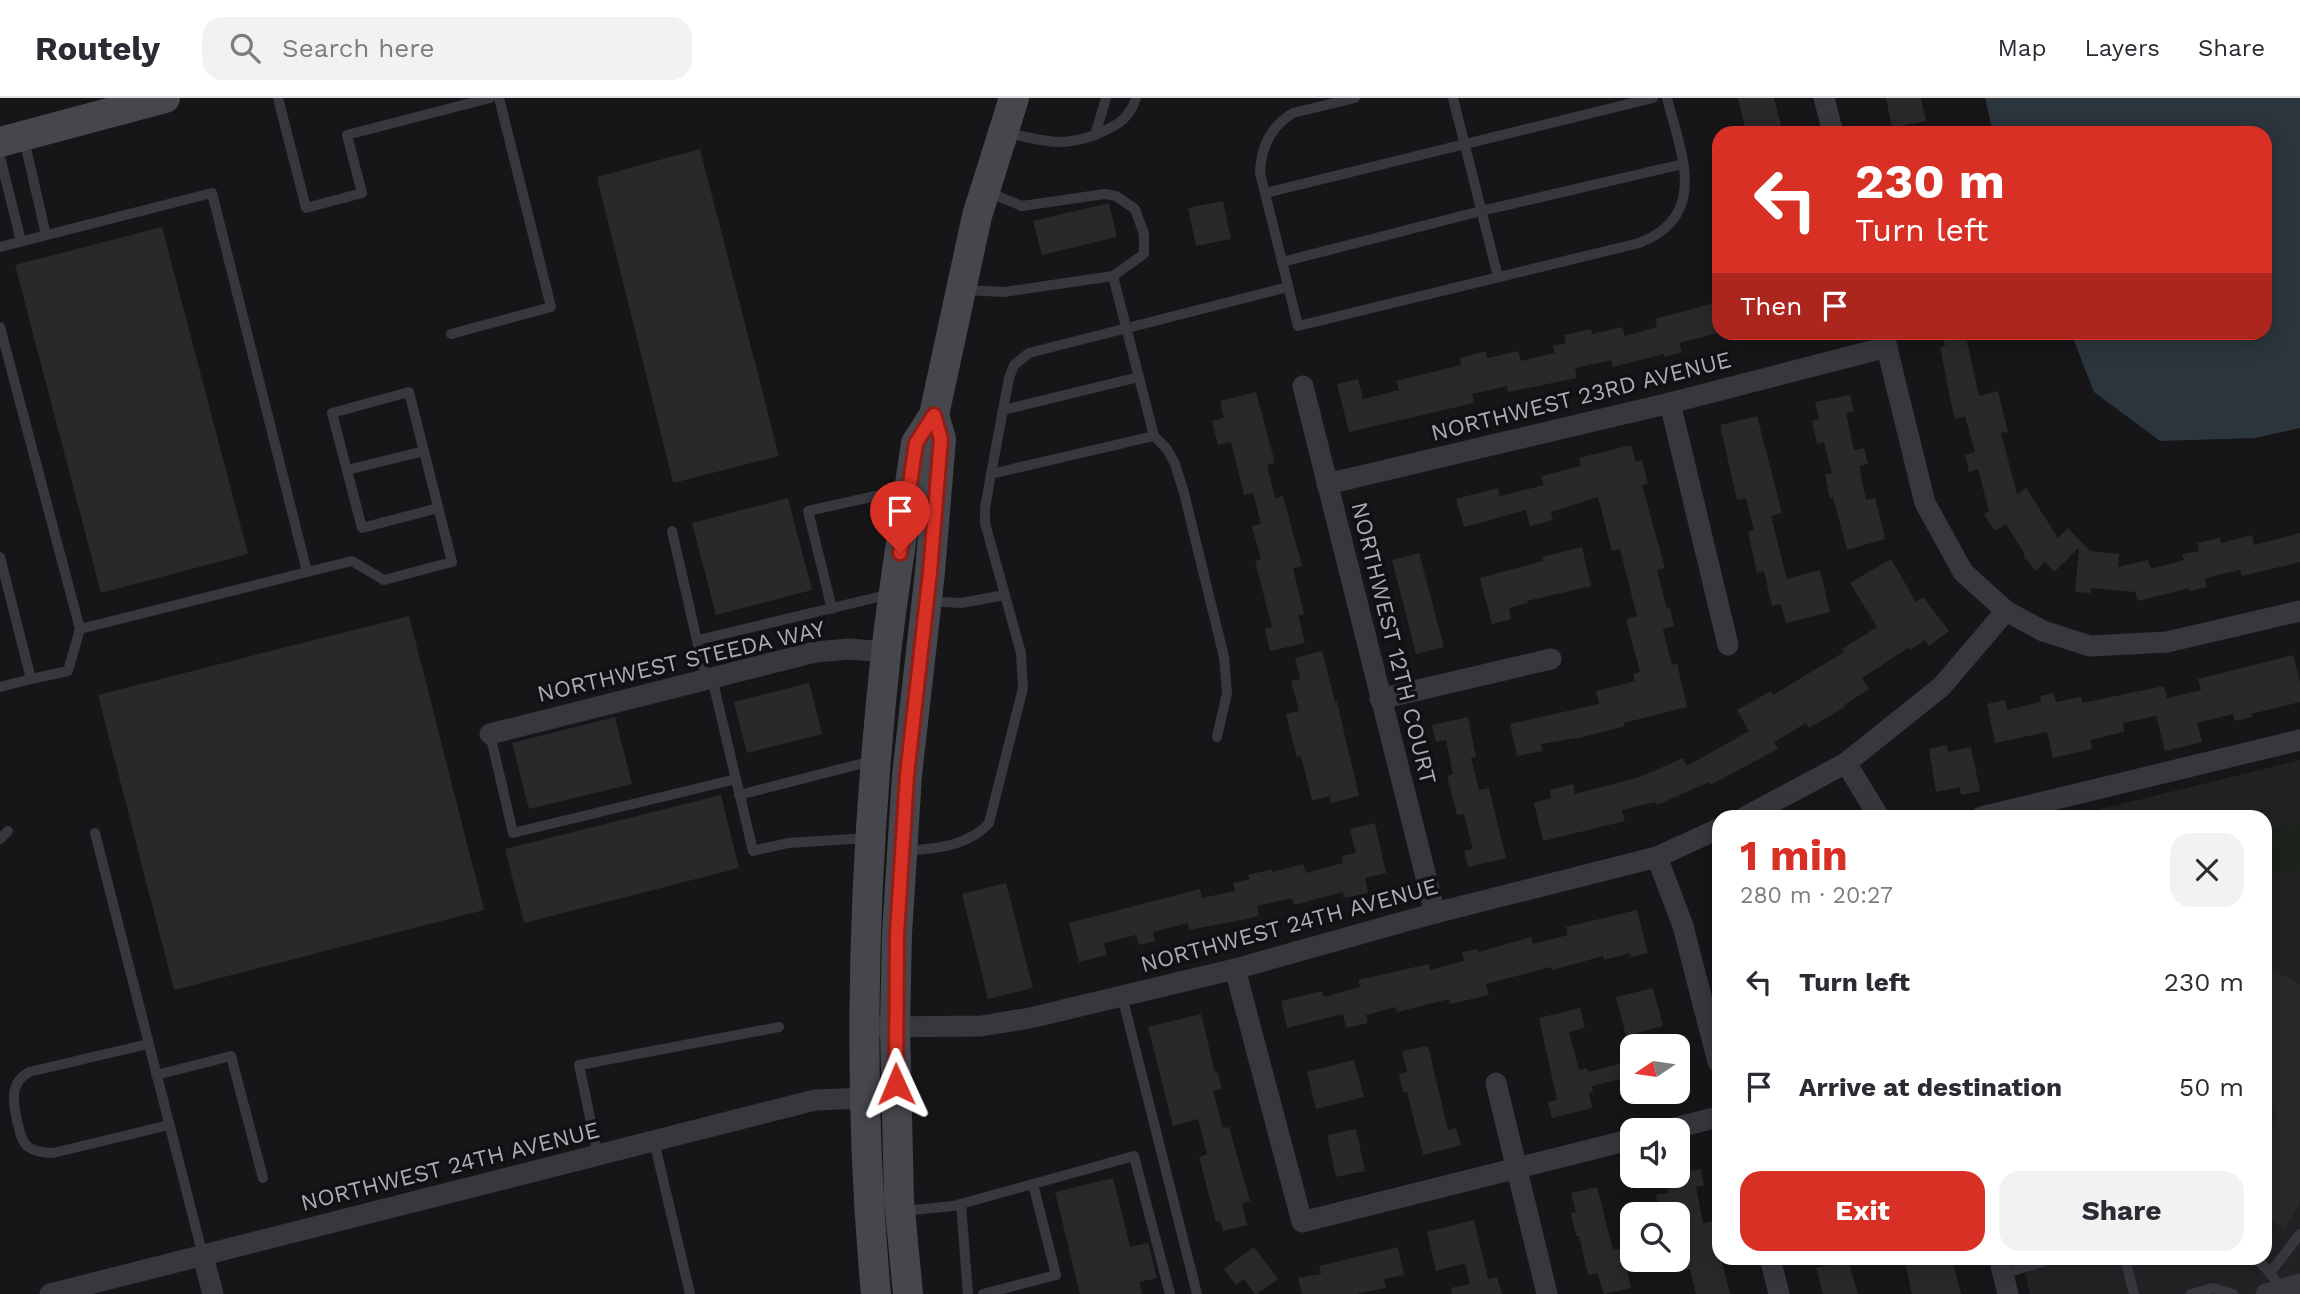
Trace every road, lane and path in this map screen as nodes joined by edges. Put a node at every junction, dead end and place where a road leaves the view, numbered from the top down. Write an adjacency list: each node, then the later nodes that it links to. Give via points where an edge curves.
1 (165, 98): 16 (main road)
2 (278, 98): 3 (lane, via 306,208 362,193 347,135)
3 (491, 98)
4 (499, 98): 33 (lane, via 551,307)
5 (1014, 98): 14 (main road)
6 (1106, 98): 15 (lane)
7 (1136, 98): 15 (lane, via 1132,113)
8 (1355, 98): 21 (lane, via 1293,113 1279,123 1260,161)
9 (1453, 98): 17 (lane)
10 (1653, 98): 17 (lane)
11 (1667, 98): 19 (lane)
12 (1824, 98): 13 (street)
13 (1831, 126)
14 (1002, 132): 15 (lane, via 1059,144); 20 (main road)
15 (1095, 135)
16 (12, 139): 23 (lane)
17 (1464, 143): 21 (lane); 22 (lane)
18 (0, 157): 24 (lane)
19 (1683, 164): 22 (lane); 28 (lane, via 1683,205 1661,233 1639,243)
20 (985, 191): 27 (lane, via 1022,206 1105,194 1125,200 1141,222 1144,254); 30 (main road)
21 (1265, 193): 26 (lane)
22 (1481, 211): 26 (lane); 28 (lane)
23 (46, 235): 24 (lane); 49 (lane, via 212,193)
24 (21, 241): 25 (lane)
25 (0, 247)
26 (1282, 262): 29 (lane)
27 (1114, 276): 30 (lane, via 1004,292); 32 (lane)
28 (1498, 278): 29 (lane, via 1298,326)
29 (1288, 287): 32 (lane)
30 (961, 290): 39 (main road)
31 (0, 327): 56 (lane)
32 (1126, 328): 35 (lane); 38 (lane, via 1021,358 1009,377)
33 (451, 334)
34 (1885, 340): 37 (street, NORTHWEST 23RD AVENUE); 54 (street, via 1925,503 1964,572)
35 (1139, 377): 38 (lane); 40 (lane)
36 (1303, 386): 44 (street, NORTHWEST 12TH COURT)
37 (1670, 403): 44 (street, NORTHWEST 23RD AVENUE); 58 (street)
38 (1003, 410): 43 (lane)
39 (934, 415): 45 (main road, via 916,443); 52 (main road, via 941,439)
40 (1154, 436): 43 (lane); 66 (lane, via 1175,464 1224,657 1227,693)
41 (424, 451): 42 (lane); 42 (lane, via 409,392 332,412); 46 (lane)
42 (347, 470): 46 (lane, via 362,528)
43 (991, 474): 51 (lane, via 985,523)
44 (1327, 484): 64 (street, NORTHWEST 12TH COURT)
45 (910, 488): 50 (main road); 53 (lane, via 808,511)
46 (438, 508): 49 (lane, via 452,562 384,580 352,561)
47 (671, 531): 57 (lane)
48 (0, 557): 61 (lane)
49 (307, 572): 56 (lane)
50 (894, 593): 53 (lane); 59 (main road)
51 (1005, 595): 52 (lane, via 961,603); 78 (lane, via 1021,653 1023,688 989,823 972,838 924,850)
52 (927, 601): 78 (main road)
53 (832, 609): 57 (lane)
54 (2006, 611): 55 (street, via 2043,631 2090,646 2167,642); 69 (street, via 1941,687)
55 (2300, 611)
56 (79, 629): 61 (lane, via 68,671)
57 (698, 640): 62 (lane)
58 (1728, 645)
59 (886, 652): 62 (street, NORTHWEST STEEDA WAY, via 815,652); 68 (main road)
60 (1551, 659): 64 (street)
61 (31, 679): 63 (lane)
62 (709, 679): 65 (street, NORTHWEST STEEDA WAY); 70 (lane)
63 (0, 687)
64 (1380, 699): 80 (street, NORTHWEST 12TH COURT)
65 (489, 734): 70 (lane, via 513,833)
66 (1217, 737)
67 (2300, 740): 74 (street)
68 (876, 760): 71 (lane); 77 (main road)
69 (1846, 763): 72 (street); 73 (street)
70 (736, 779): 71 (lane)
71 (739, 795): 77 (lane, via 753,851 788,843)
72 (1758, 810)
73 (1875, 810)
74 (2010, 810)
75 (95, 833): 87 (lane)
76 (1712, 833): 79 (street, NORTHWEST 24TH AVENUE)
77 (871, 838): 83 (main road)
78 (903, 850): 85 (main road)
79 (1657, 858): 80 (street, NORTHWEST 24TH AVENUE); 86 (street, via 1683,926)
80 (1435, 913): 81 (street, NORTHWEST 24TH AVENUE)
81 (1235, 969): 82 (street, NORTHWEST 24TH AVENUE); 97 (street, via 1302,1222)
82 (1122, 996): 85 (street, NORTHWEST 24TH AVENUE, via 981,1026); 118 (lane)
83 (865, 1026): 85 (street, NORTHWEST 24TH AVENUE); 90 (main road)
84 (779, 1027): 96 (lane, via 579,1066)
85 (895, 1028): 101 (main road)
86 (1712, 1039)
87 (148, 1044): 88 (lane); 93 (lane, via 20,1077 13,1099 22,1140 34,1150 53,1153)
88 (156, 1075): 93 (lane); 98 (lane, via 231,1056)
89 (1496, 1083): 97 (street)
90 (864, 1098): 94 (street, NORTHWEST 24TH AVENUE, via 815,1100); 109 (main road, via 881,1142 888,1245); 114 (main road)
91 (1712, 1119): 92 (street)
92 (1690, 1124)
93 (169, 1125): 103 (lane)
94 (654, 1142): 96 (street, NORTHWEST 24TH AVENUE); 113 (lane)
95 (1620, 1142): 97 (street)
96 (597, 1156): 103 (street, NORTHWEST 24TH AVENUE)
97 (1517, 1170): 119 (street)
98 (263, 1178)
99 (1033, 1184): 100 (lane); 116 (lane, via 1056,1275); 117 (lane, via 1134,1156)
100 (961, 1204): 101 (lane); 115 (lane)
101 (900, 1211): 109 (main road)
102 (2300, 1234): 110 (lane)
103 (203, 1256): 111 (street, NORTHWEST 24TH AVENUE); 112 (street)
104 (1772, 1265): 120 (street)
105 (2034, 1265): 108 (lane)
106 (2127, 1265): 121 (lane)
107 (2262, 1265): 110 (lane)
108 (2004, 1275)
109 (907, 1284)
110 (2279, 1285)
111 (50, 1294)
112 (213, 1294)
113 (690, 1294)
114 (876, 1294)
115 (968, 1294)
116 (983, 1294)
117 (1170, 1294)
118 (1197, 1294)
119 (1547, 1294)
120 (1779, 1294)
121 (2134, 1294)
122 (2191, 1294): 123 (lane, via 2213,1288)
123 (2233, 1294)

